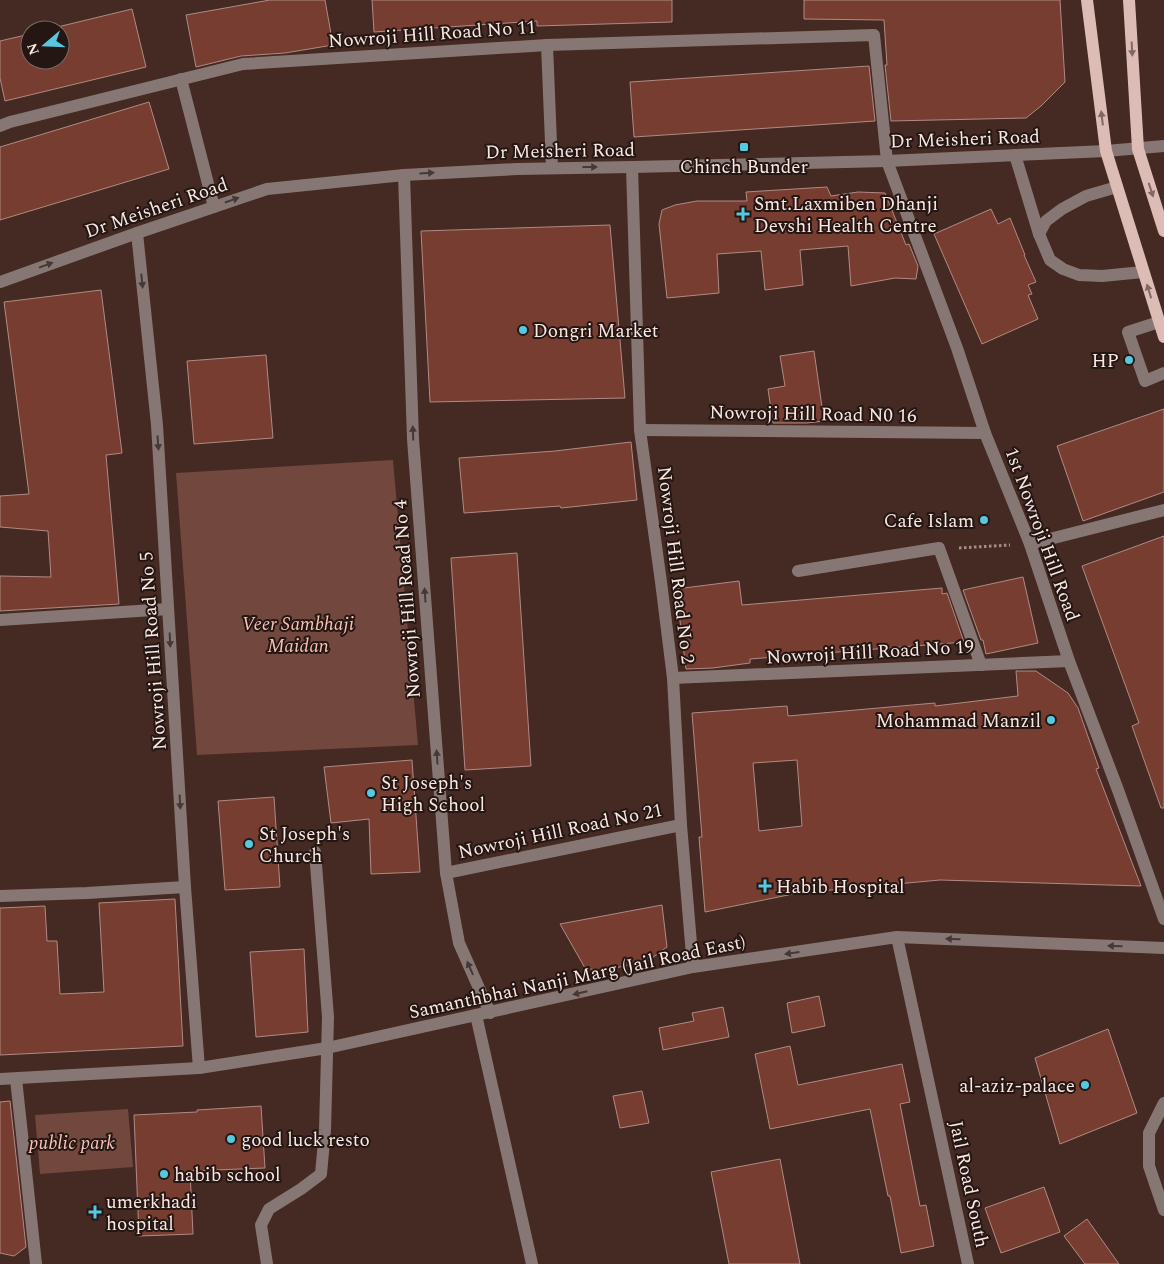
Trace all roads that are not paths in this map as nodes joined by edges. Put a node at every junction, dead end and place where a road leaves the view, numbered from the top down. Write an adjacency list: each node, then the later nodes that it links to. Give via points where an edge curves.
1 (1087, 0): 9 (main road, one-way to 1)
2 (1129, 0): 8 (main road, one-way to 8)
3 (874, 35): 4 (street, Nowroji Hill Road No 11); 11 (street, 1st Nowroji Hill Road)
4 (547, 45): 5 (street, Nowroji Hill Road No 11, via 243,64); 12 (street)
5 (181, 79): 6 (street, Nowroji Hill Road No 11); 16 (street)
6 (0, 126)
7 (1164, 146): 8 (street, Dr Meisheri Road)
8 (1138, 148): 9 (street, Dr Meisheri Road); 17 (main road, one-way to 17)
9 (1106, 151): 10 (street, Dr Meisheri Road); 15 (main road)
10 (1016, 155): 11 (street, Dr Meisheri Road); 19 (street)
11 (888, 161): 13 (street, Dr Meisheri Road); 26 (street, 1st Nowroji Hill Road, via 957,348)
12 (552, 167): 13 (street, Dr Meisheri Road, one-way to 13); 14 (street, Dr Meisheri Road, one-way to 12)
13 (632, 167): 25 (street, Nowroji Hill Road No 2)
14 (404, 175): 16 (street, Dr Meisheri Road, one-way to 14, via 267,189); 37 (street, Nowroji Hill Road No 4, one-way to 14, via 413,439)
15 (1117, 187): 19 (street, via 1086,196 1062,209 1046,221); 20 (main road)
16 (214, 207): 18 (street, Dr Meisheri Road)
17 (1164, 231)
18 (137, 233): 21 (street, Dr Meisheri Road, one-way to 18); 30 (street, Nowroji Hill Road No 5, one-way to 30, via 157,424)
19 (1039, 234): 20 (street, via 1050,260 1079,275)
20 (1143, 272): 22 (main road, one-way to 20)
21 (0, 282)
22 (1159, 322): 23 (main road); 24 (street, via 1128,332 1145,381)
23 (1164, 337)
24 (1164, 373)
25 (640, 430): 26 (street, Nowroji Hill Road N0 16); 34 (street, Nowroji Hill Road No 2)
26 (984, 433): 28 (street, 1st Nowroji Hill Road)
27 (1164, 510): 28 (street)
28 (1030, 544): 32 (street, 1st Nowroji Hill Road)
29 (798, 571): 33 (street, via 938,548)
30 (168, 609): 31 (street); 38 (street, Nowroji Hill Road No 5, one-way to 38)
31 (0, 620)
32 (1069, 661): 33 (street, Nowroji Hill Road No 19); 40 (street, 1st Nowroji Hill Road)
33 (981, 665): 34 (street, Nowroji Hill Road No 19)
34 (673, 678): 35 (street, Nowroji Hill Road No 2)
35 (681, 825): 37 (street, Nowroji Hill Road No 21); 43 (street, Nowroji Hill Road No 2)
36 (315, 852): 46 (street, via 328,1017)
37 (446, 873): 44 (street, Nowroji Hill Road No 4, one-way to 37, via 458,943)
38 (185, 887): 39 (street); 47 (street, Nowroji Hill Road No 5)
39 (0, 896)
40 (1164, 919)
41 (897, 937): 42 (street, Samanthbhai Nanji Marg (Jail Road East), one-way to 41); 43 (street, Samanthbhai Nanji Marg (Jail Road East), one-way to 43); 55 (street, Jail Road South)
42 (1164, 948)
43 (693, 967): 44 (street, Samanthbhai Nanji Marg (Jail Road East), one-way to 44)
44 (490, 1013): 45 (street, Samanthbhai Nanji Marg (Jail Road East))
45 (476, 1015): 46 (street, Samanthbhai Nanji Marg (Jail Road East)); 54 (street)
46 (326, 1048): 47 (street, Samanthbhai Nanji Marg (Jail Road East)); 53 (street, via 325,1130 320,1174 269,1209 261,1225)
47 (199, 1068): 49 (street, Samanthbhai Nanji Marg (Jail Road East))
48 (0, 1079): 49 (street, Samanthbhai Nanji Marg (Jail Road East))
49 (16, 1079): 52 (street)
50 (1164, 1103): 51 (street, via 1149,1132 1149,1166)
51 (1164, 1210)
52 (36, 1264)
53 (267, 1264)
54 (532, 1264)
55 (968, 1264)

